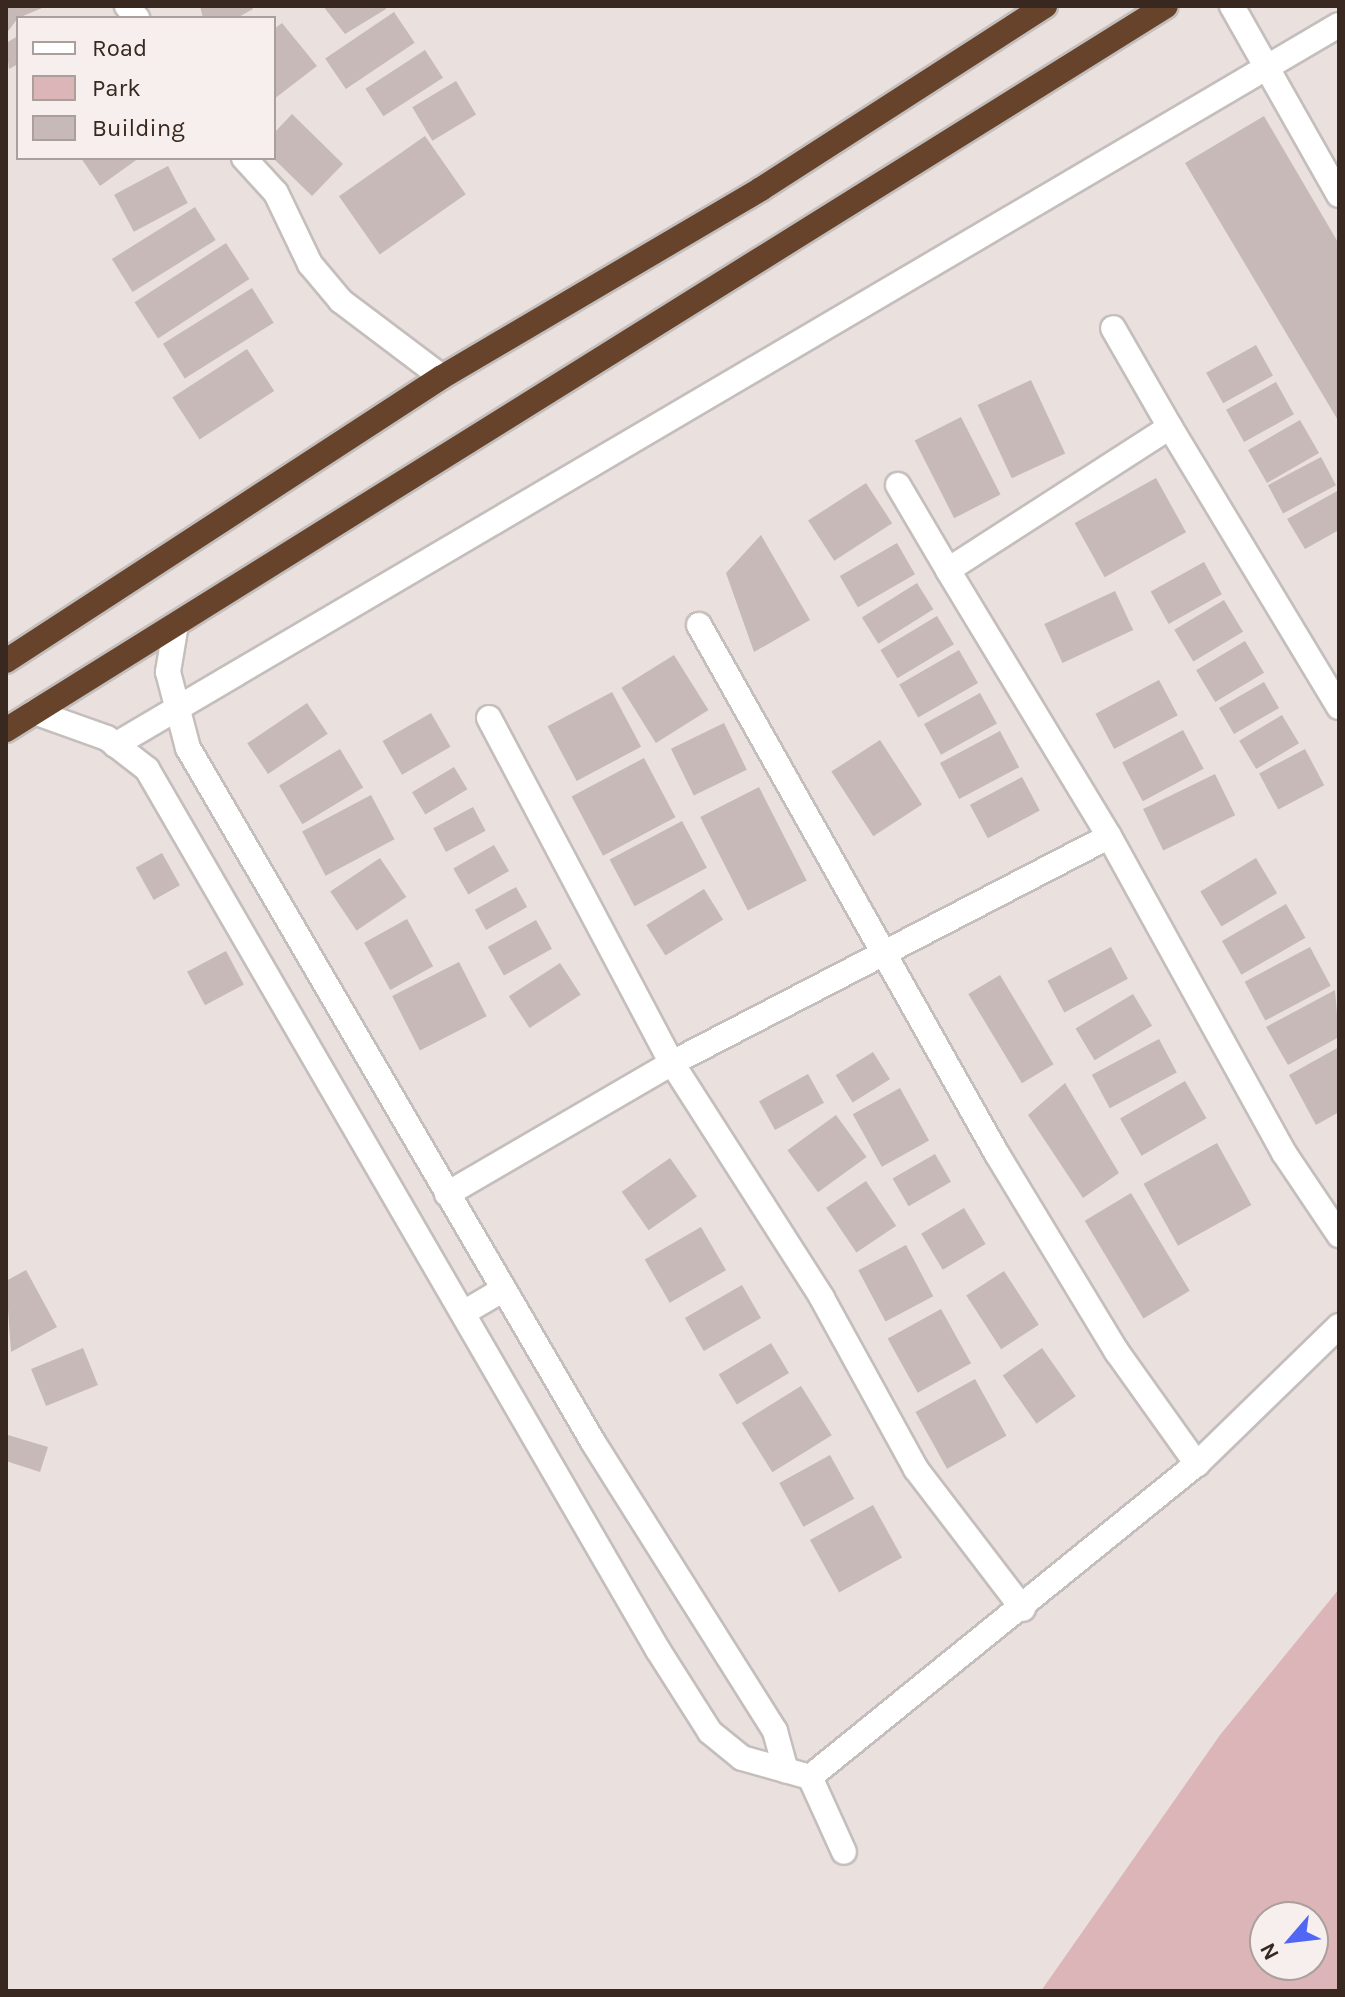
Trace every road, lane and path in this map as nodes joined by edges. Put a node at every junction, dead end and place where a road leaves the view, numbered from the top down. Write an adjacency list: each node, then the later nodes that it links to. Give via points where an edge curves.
1 (1045, 6): 9 (highway, via 761,189)
2 (1166, 6): 13 (highway)
3 (1232, 6): 5 (street)
4 (1339, 25): 5 (street)
5 (1270, 71): 7 (street); 17 (street, via 897,281)
6 (246, 160): 9 (street, via 276,193 310,264 341,301)
7 (1339, 195)
8 (1113, 328): 10 (street)
9 (442, 377): 15 (highway)
10 (1170, 427): 12 (street); 16 (street)
11 (898, 485): 12 (street)
12 (948, 570): 22 (street)
13 (176, 624): 17 (street, via 168,672); 18 (highway)
14 (699, 625): 23 (street)
15 (6, 661)
16 (1339, 707)
17 (175, 709): 21 (street); 25 (street, via 209,787 321,965)
18 (34, 712): 20 (highway); 21 (street, via 77,724)
19 (489, 718): 24 (street)
20 (6, 730)
21 (115, 745): 26 (street, via 147,769)
22 (1109, 836): 23 (street); 28 (street, via 1284,1153)
23 (883, 952): 24 (street); 32 (street, via 1117,1352)
24 (672, 1063): 27 (street); 33 (street, via 822,1298 916,1469)
25 (396, 1107): 26 (street); 27 (street)
26 (362, 1129): 30 (street)
27 (447, 1194): 29 (street)
28 (1339, 1235)
29 (504, 1289): 30 (street); 34 (street)
30 (465, 1312): 34 (street, via 710,1732 742,1758)
31 (1339, 1326): 32 (street)
32 (1197, 1464): 33 (street)
33 (1023, 1609): 34 (street)
34 (798, 1774): 35 (street)
35 (844, 1852)

